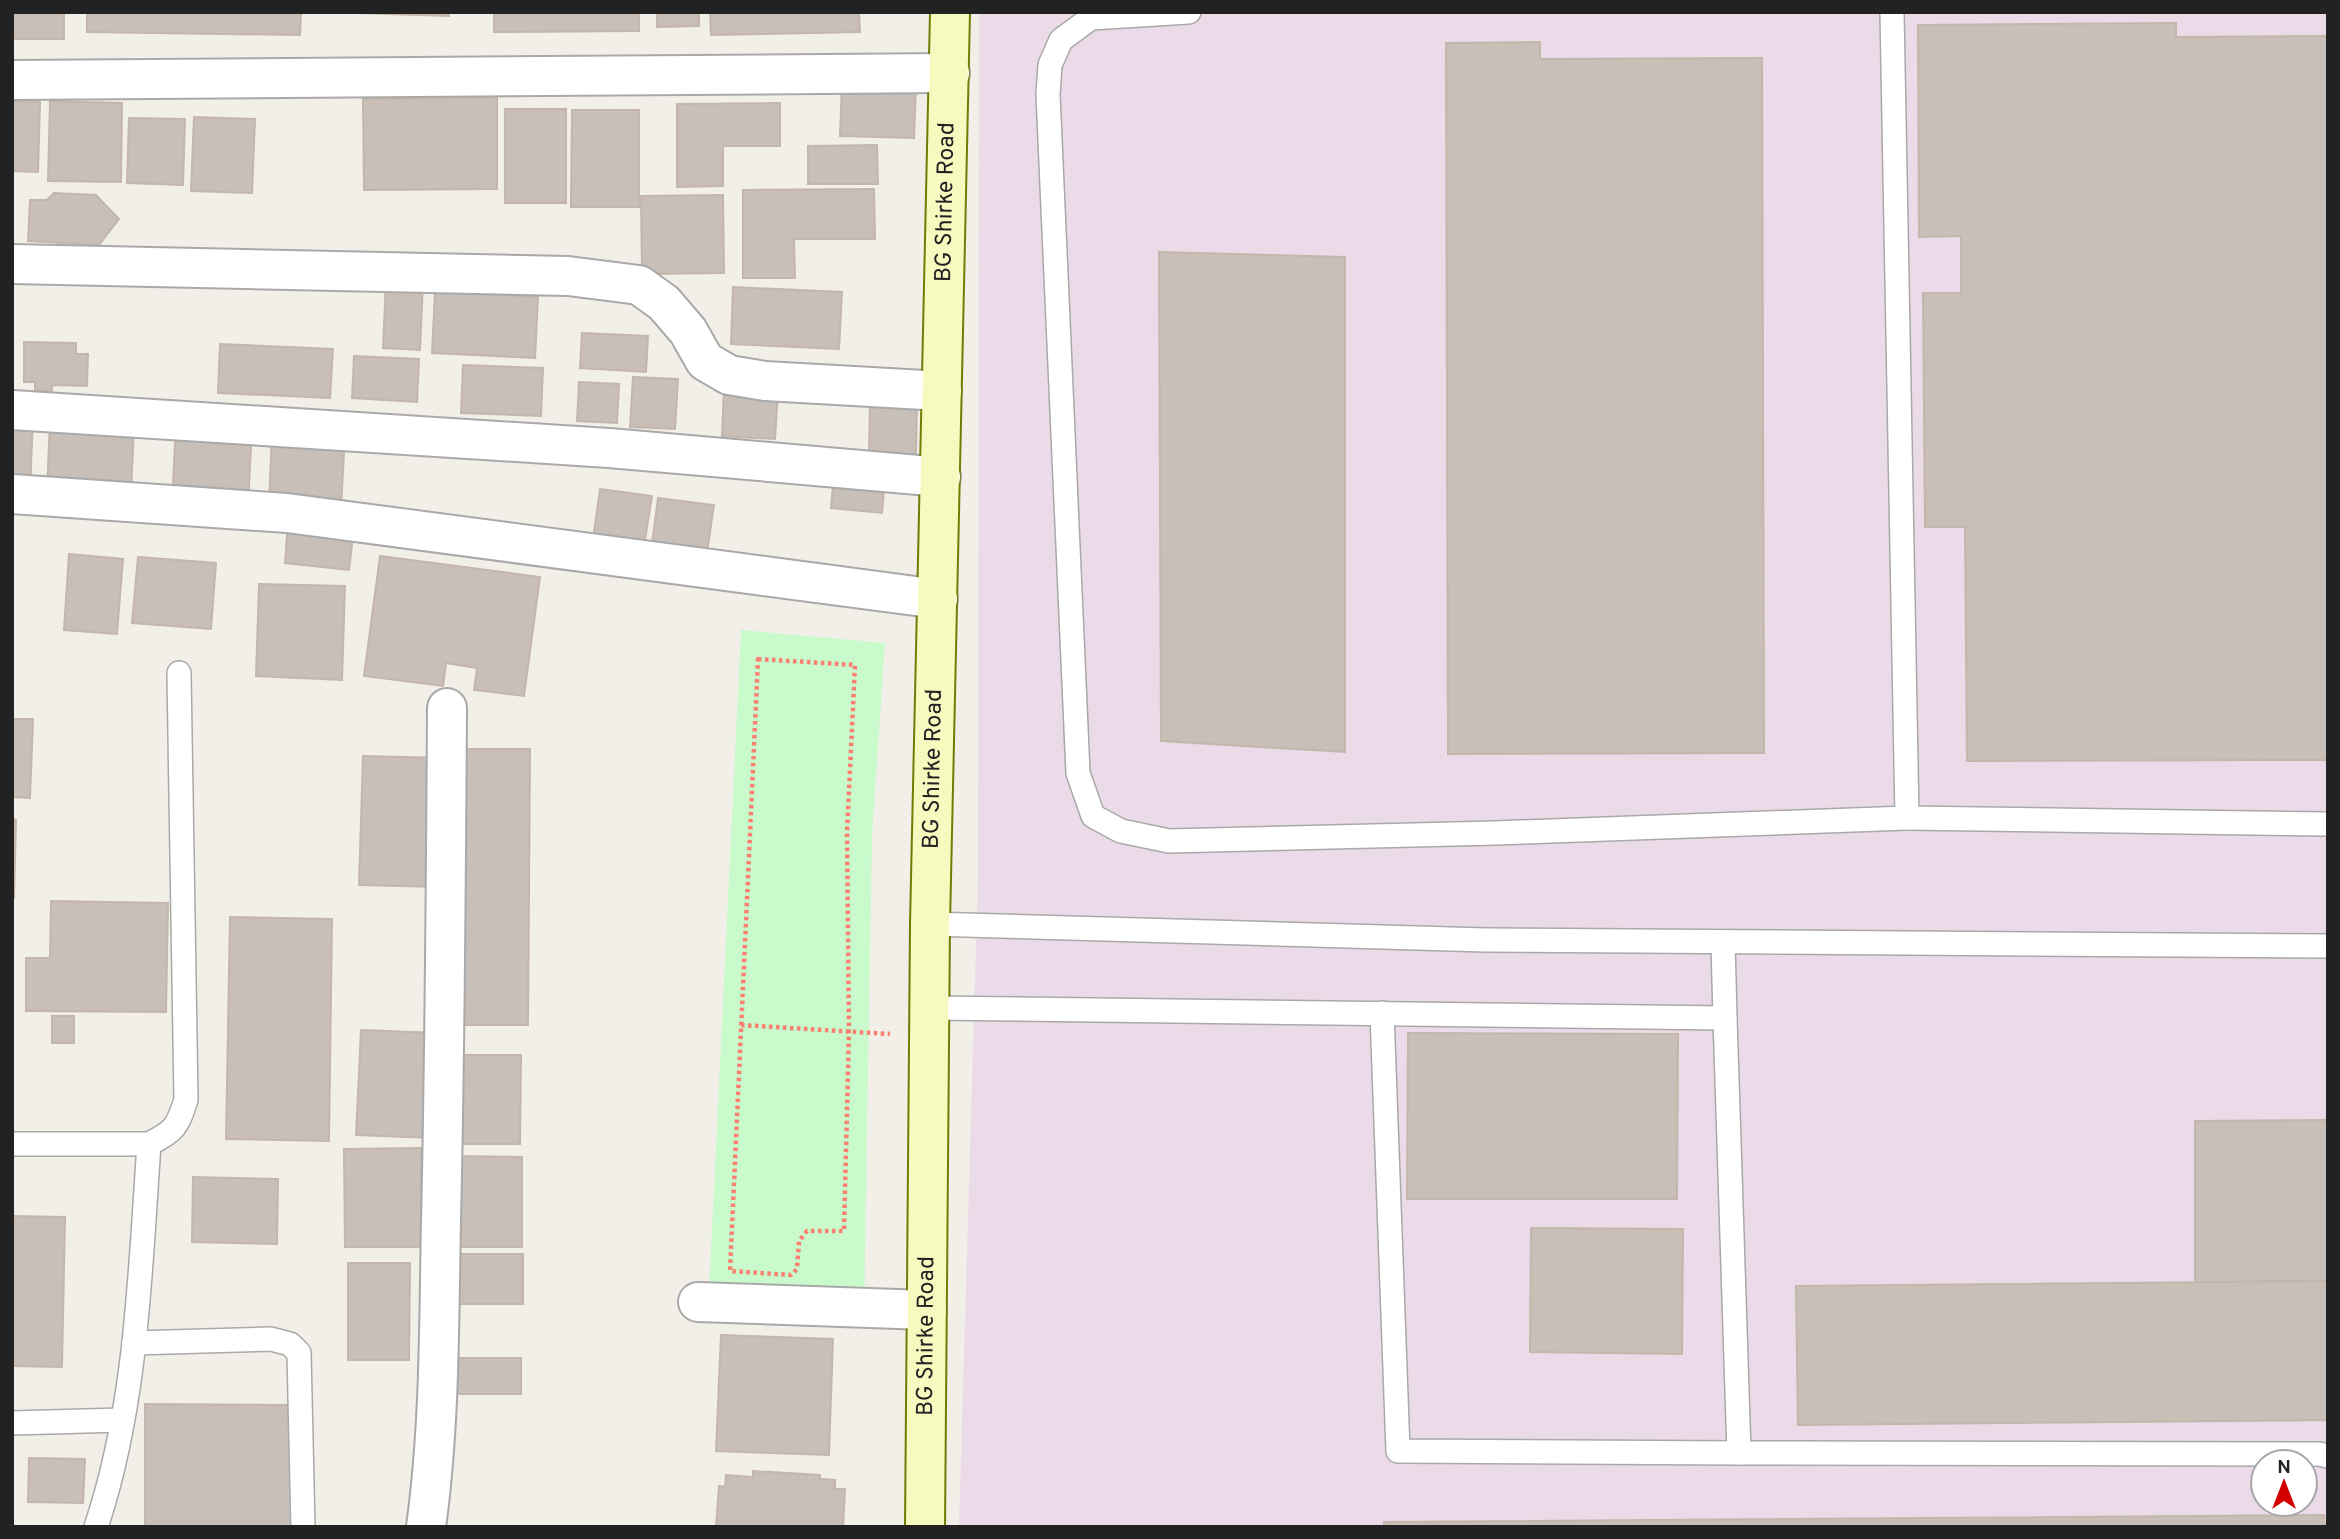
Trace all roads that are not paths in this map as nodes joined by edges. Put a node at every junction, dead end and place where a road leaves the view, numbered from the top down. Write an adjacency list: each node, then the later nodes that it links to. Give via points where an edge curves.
1 (950, 12): 4 (street, BG Shirke Road)
2 (1189, 12): 14 (lane, via 1091,18 1061,40 1050,65 1048,107 1078,773 1093,816 1121,831 1169,841)
3 (1892, 12): 14 (lane)
4 (950, 73): 5 (street); 7 (street, BG Shirke Road)
5 (12, 80)
6 (12, 264): 7 (street, via 568,276 639,285 664,303 705,361 729,375)
7 (942, 391): 9 (street, BG Shirke Road)
8 (12, 410): 9 (street, via 609,448)
9 (941, 477): 11 (street, BG Shirke Road)
10 (12, 494): 11 (street, via 287,513)
11 (937, 599): 16 (street, BG Shirke Road)
12 (178, 673): 23 (lane, via 186,1100 178,1123)
13 (447, 708): 33 (street, via 438,1378)
14 (1907, 818): 15 (lane)
15 (2328, 824)
16 (930, 924): 17 (lane); 21 (street, BG Shirke Road)
17 (1723, 942): 18 (lane); 20 (lane)
18 (2328, 946)
19 (1382, 1013): 20 (lane); 21 (lane); 29 (lane, via 1398,1451)
20 (1725, 1018): 29 (lane)
21 (930, 1022): 25 (street, BG Shirke Road)
22 (12, 1144): 23 (lane)
23 (149, 1144): 26 (lane)
24 (698, 1302): 25 (street)
25 (927, 1310): 34 (street, BG Shirke Road)
26 (134, 1343): 27 (lane); 32 (lane, via 271,1339 289,1344 299,1353)
27 (122, 1420): 28 (lane); 31 (lane)
28 (12, 1423)
29 (1739, 1453): 30 (lane)
30 (2328, 1457)
31 (96, 1527)
32 (303, 1527)
33 (426, 1527)
34 (925, 1527)

